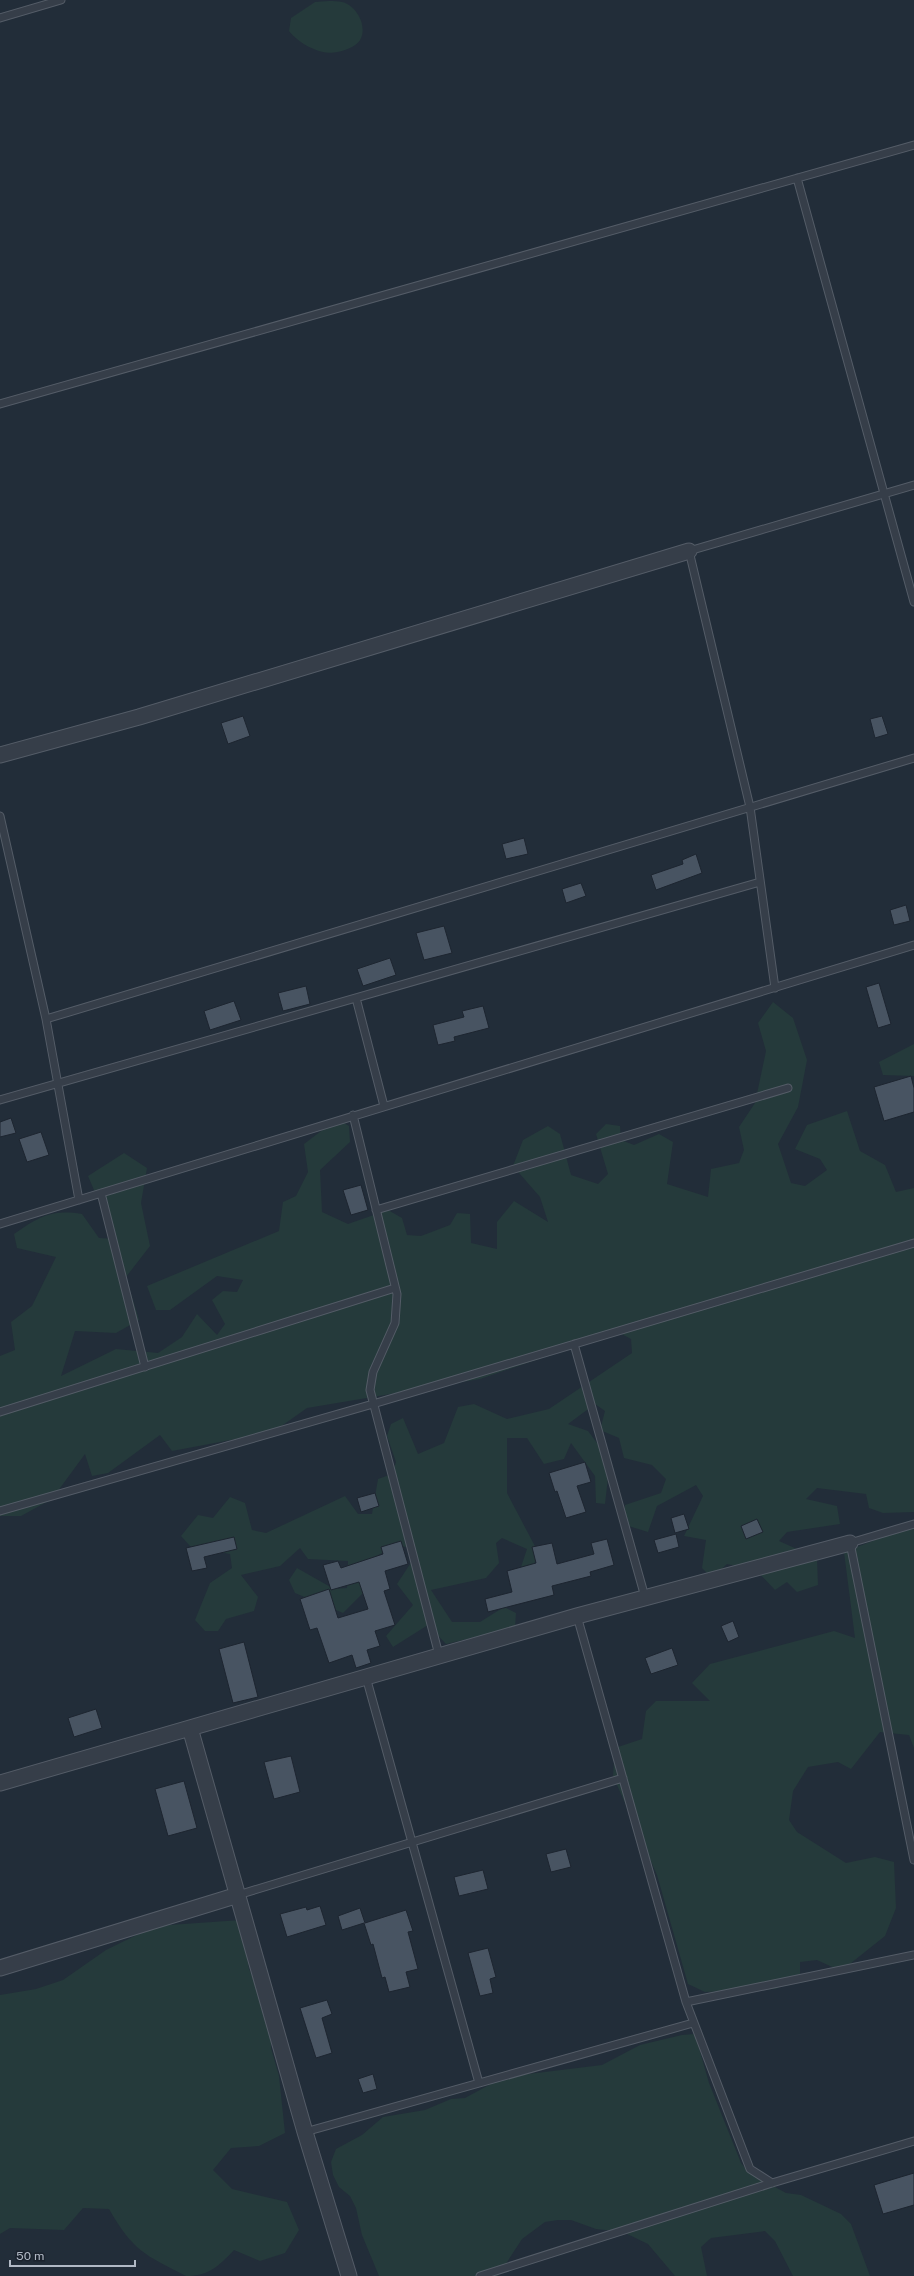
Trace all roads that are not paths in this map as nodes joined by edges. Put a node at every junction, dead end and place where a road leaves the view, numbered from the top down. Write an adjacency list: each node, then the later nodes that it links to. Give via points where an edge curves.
1 (61, 0): 2 (lane)
2 (0, 18)
3 (914, 145): 4 (lane)
4 (797, 178): 5 (lane); 7 (lane)
5 (0, 404)
6 (914, 485): 7 (lane)
7 (884, 494): 8 (lane); 9 (lane)
8 (689, 551): 10 (street, via 138,717); 12 (lane)
9 (914, 602)
10 (0, 755)
11 (914, 758): 12 (lane)
12 (750, 807): 14 (lane); 18 (lane)
13 (0, 816): 18 (lane)
14 (760, 882): 16 (lane); 17 (lane)
15 (914, 945): 16 (lane)
16 (775, 988): 22 (lane)
17 (356, 998): 19 (lane); 22 (lane)
18 (46, 1019): 19 (lane)
19 (57, 1083): 21 (lane); 25 (lane)
20 (788, 1088): 26 (lane)
21 (0, 1100)
22 (384, 1106): 23 (lane)
23 (353, 1115): 24 (lane); 26 (lane)
24 (101, 1193): 25 (lane); 31 (lane)
25 (78, 1200): 27 (lane)
26 (376, 1210): 29 (lane)
27 (0, 1224)
28 (914, 1243): 30 (lane)
29 (395, 1288): 31 (lane); 32 (lane, via 395,1324 373,1372 370,1390)
30 (574, 1344): 32 (lane); 37 (lane)
31 (146, 1366): 33 (lane)
32 (373, 1404): 34 (lane); 39 (lane)
33 (0, 1412)
34 (0, 1511)
35 (914, 1524): 36 (lane)
36 (850, 1543): 37 (street); 45 (lane)
37 (645, 1597): 38 (street)
38 (577, 1616): 39 (street); 42 (lane)
39 (439, 1655): 40 (street)
40 (366, 1677): 41 (street); 44 (lane)
41 (190, 1728): 43 (street); 46 (street)
42 (623, 1778): 44 (lane); 49 (lane)
43 (0, 1783)
44 (412, 1842): 46 (lane); 51 (lane)
45 (914, 1860)
46 (238, 1895): 48 (street); 52 (street)
47 (914, 1955): 49 (lane)
48 (0, 1968)
49 (686, 2002): 50 (lane)
50 (693, 2023): 51 (lane); 54 (lane, via 750,2169)
51 (479, 2083): 52 (lane)
52 (306, 2132): 55 (street)
53 (914, 2141): 54 (lane)
54 (772, 2183): 56 (lane)
55 (349, 2276)
56 (480, 2276)

